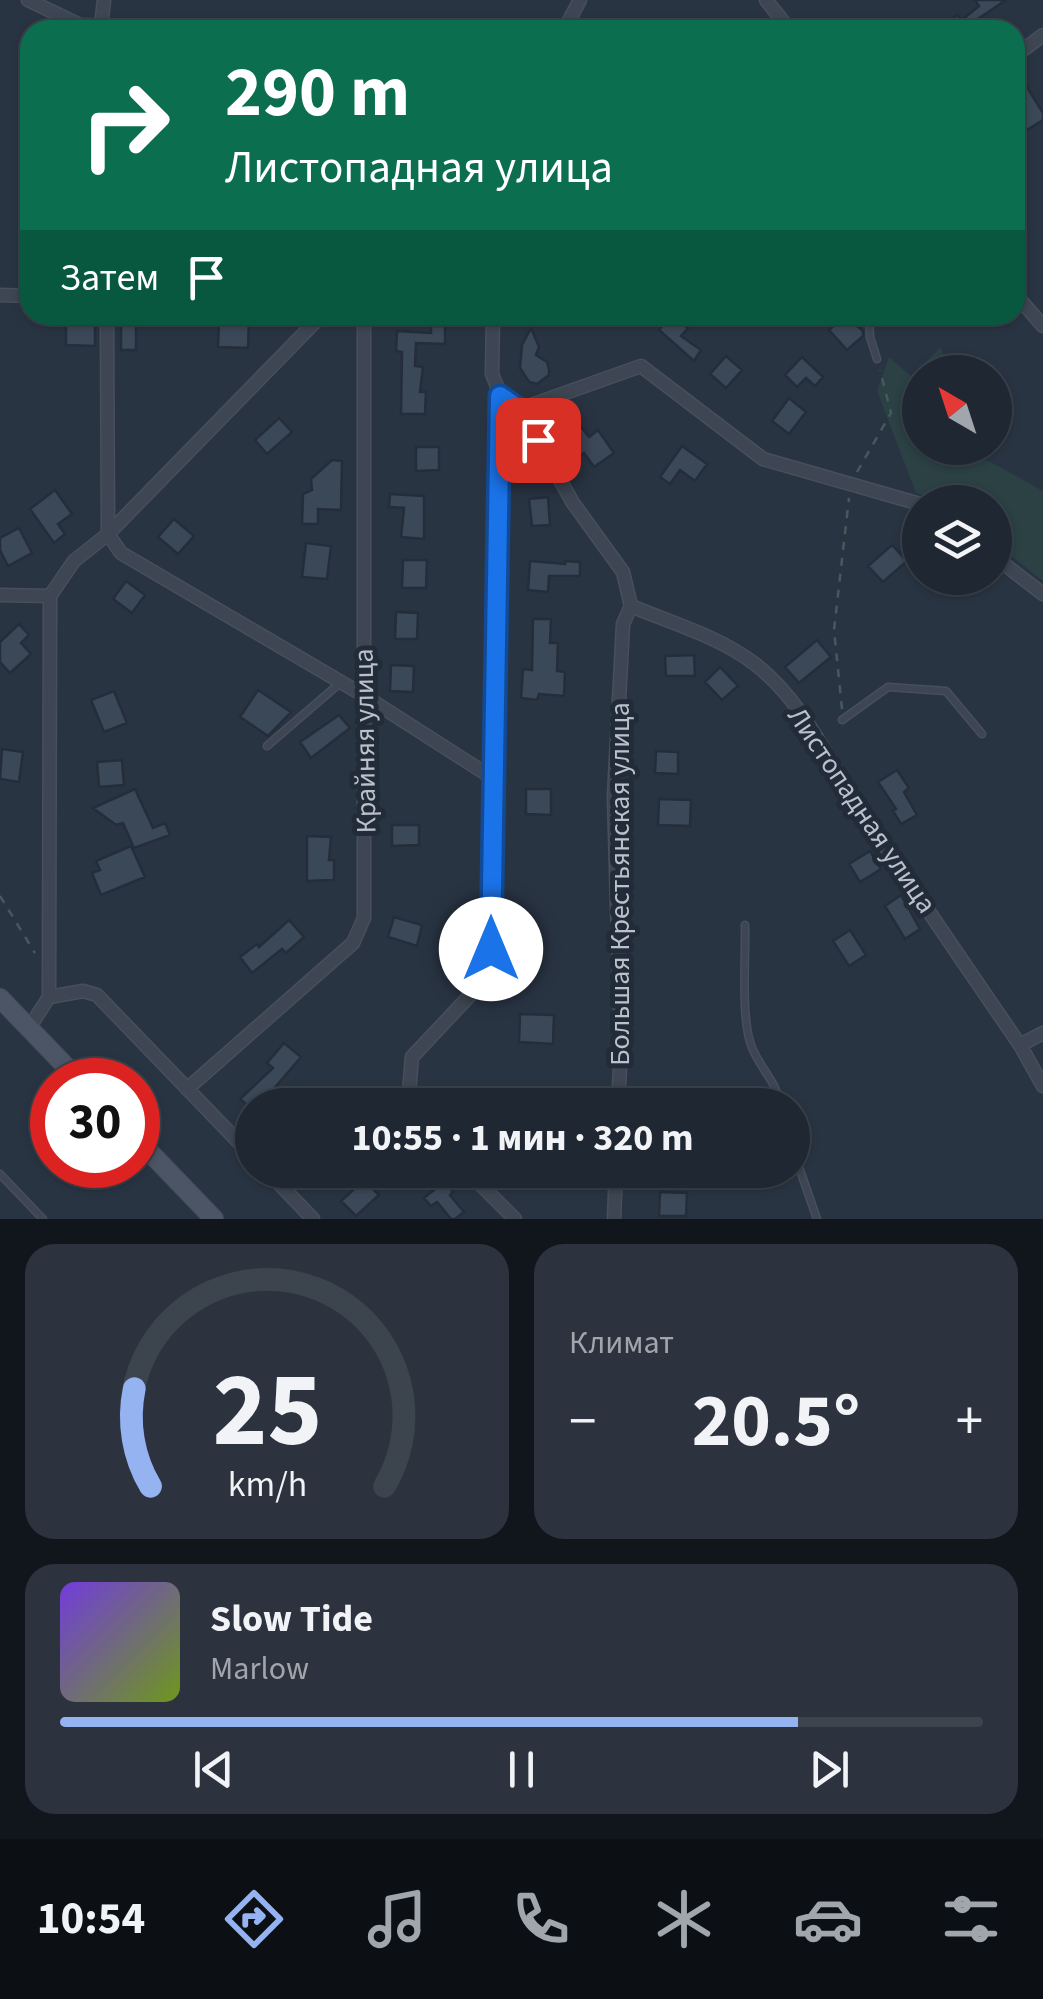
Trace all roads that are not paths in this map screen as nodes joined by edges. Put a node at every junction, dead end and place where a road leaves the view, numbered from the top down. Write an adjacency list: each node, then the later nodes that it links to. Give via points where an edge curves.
1 (28, 0): 3 (street)
2 (766, 0): 4 (street)
3 (70, 20)
4 (782, 20)
5 (1025, 305): 11 (street)
6 (106, 325): 16 (street)
7 (312, 325): 16 (street)
8 (364, 325): 23 (street, Крайняя улица)
9 (492, 325): 13 (street, via 492,374)
10 (869, 325): 12 (lane)
11 (1043, 326)
12 (878, 359)
13 (500, 396): 14 (street); 27 (street)
14 (520, 410): 15 (street, via 641,366 764,459); 21 (street, via 573,503 623,572)
15 (902, 499)
16 (108, 534): 20 (street, via 74,561); 22 (street, via 122,553)
17 (1012, 570): 18 (street)
18 (1043, 594)
19 (0, 596): 20 (street)
20 (50, 596): 29 (street)
21 (632, 606): 33 (street, Листопадная улица, via 752,662 780,689); 37 (street, Большая Крестьянская улица, via 623,624 614,797)
22 (340, 682): 23 (street); 26 (lane)
23 (363, 695): 27 (street); 39 (street, Крайняя улица, via 366,899 359,931 353,944)
24 (842, 720): 25 (lane, via 888,688 946,692)
25 (982, 734)
26 (268, 746)
27 (492, 777): 36 (street, via 490,974 412,1056)
28 (746, 924): 38 (lane, via 747,1031)
29 (49, 997): 31 (street); 39 (street, via 83,991 97,996)
30 (0, 998): 31 (main road)
31 (29, 1028): 34 (main road)
32 (1043, 1033): 33 (street)
33 (1020, 1045): 35 (street, Листопадная улица)
34 (58, 1058)
35 (1043, 1086)
36 (409, 1088)
37 (619, 1088)
38 (777, 1088)
39 (187, 1089): 40 (street)
40 (235, 1138)
41 (160, 1163): 48 (main road)
42 (0, 1174): 47 (lane)
43 (283, 1188): 49 (street)
44 (484, 1188): 50 (street)
45 (615, 1188): 51 (street)
46 (806, 1188): 52 (lane)
47 (43, 1219)
48 (214, 1219)
49 (313, 1219)
50 (515, 1219)
51 (614, 1219)
52 (816, 1219)

